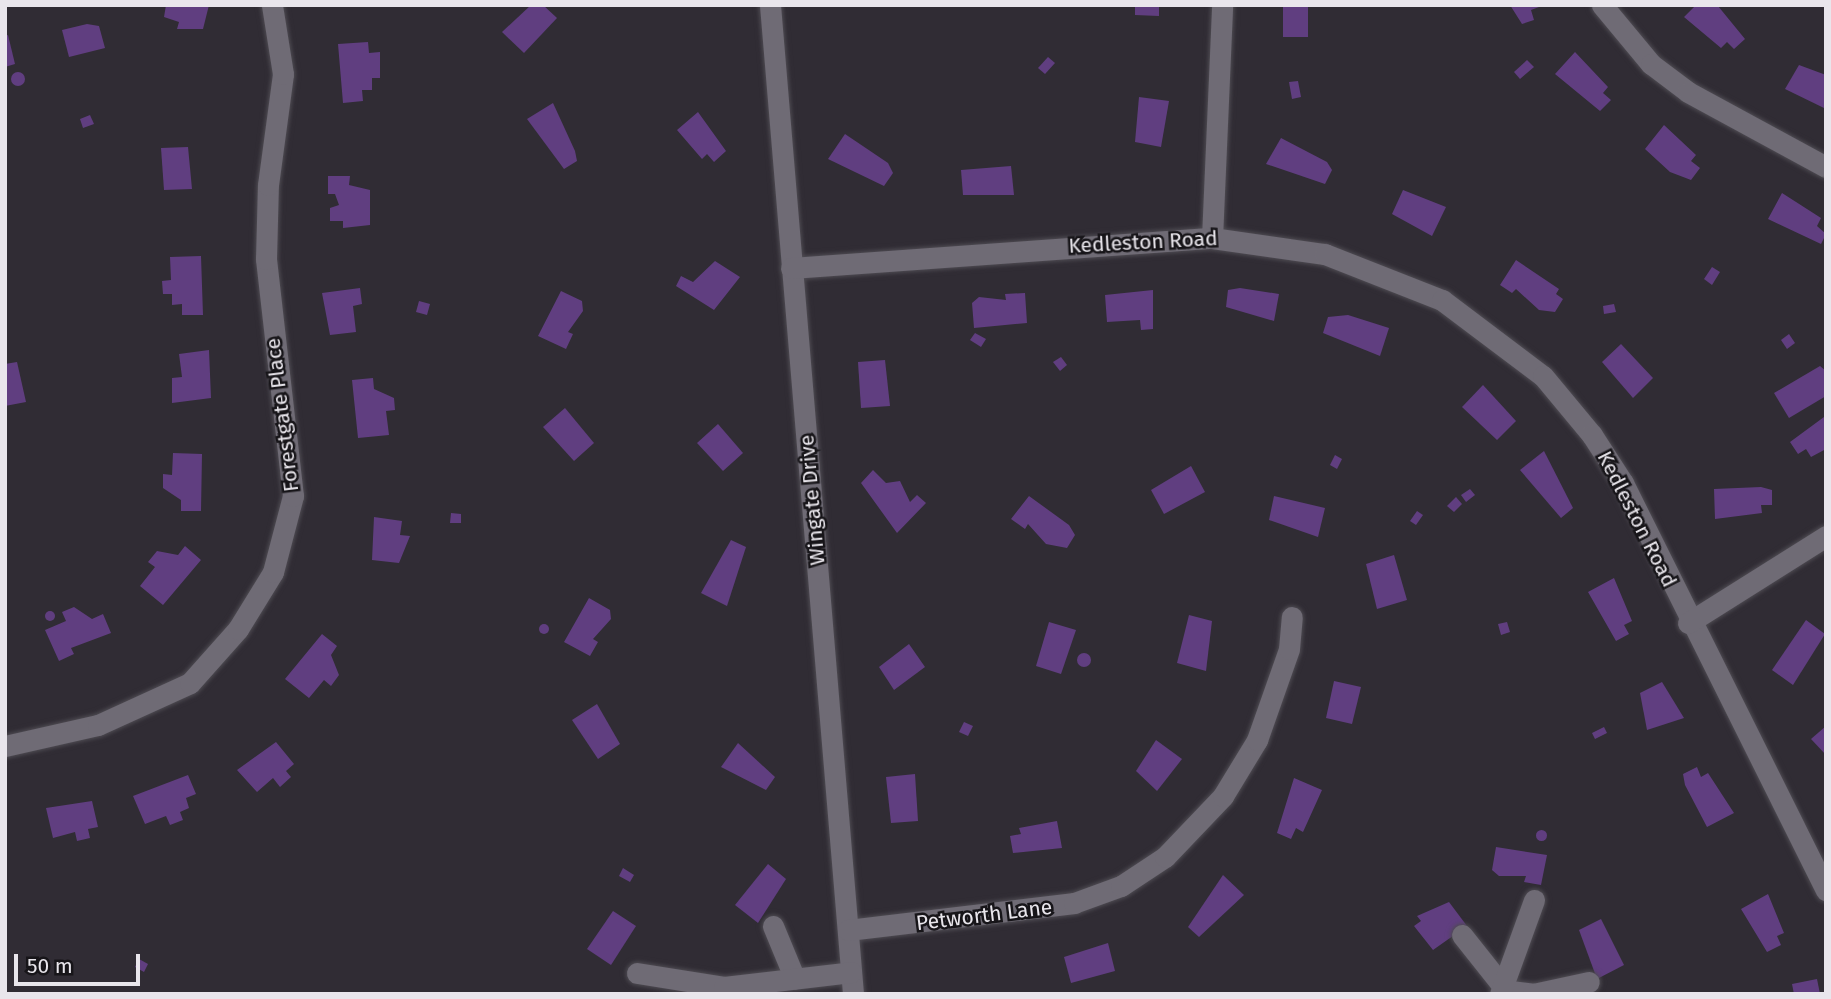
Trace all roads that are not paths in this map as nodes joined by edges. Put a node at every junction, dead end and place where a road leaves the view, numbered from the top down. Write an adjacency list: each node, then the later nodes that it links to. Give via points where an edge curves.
1 (272, 5): 11 (street, Forestgate Place, via 284,74 266,259 293,496 272,572 238,629 190,683 98,725)
2 (770, 5): 7 (street, Wingate Drive)
3 (1222, 5): 6 (street)
4 (1602, 5): 5 (street, via 1651,64 1688,92)
5 (1826, 167)
6 (1212, 237): 7 (street, Kedleston Road); 10 (street, Kedleston Road, via 1274,243 1385,274 1494,336 1543,376 1592,435 1623,483)
7 (791, 268): 15 (street, Wingate Drive)
8 (1826, 536): 10 (street)
9 (1292, 617): 15 (street, Petworth Lane, via 1289,649 1257,740 1223,796 1165,857 1121,886 1074,903)
10 (1688, 623): 12 (street, Kedleston Road)
11 (5, 746)
12 (1826, 890)
13 (1534, 900): 22 (street)
14 (773, 926): 19 (street)
15 (848, 930): 17 (street, Wingate Drive)
16 (1462, 935): 22 (street)
17 (851, 972): 19 (street); 23 (street, Wingate Drive)
18 (637, 973): 21 (street)
19 (795, 979): 21 (street)
20 (1589, 982): 22 (street, via 1533,993)
21 (724, 991)
22 (1504, 993)
23 (853, 994)

